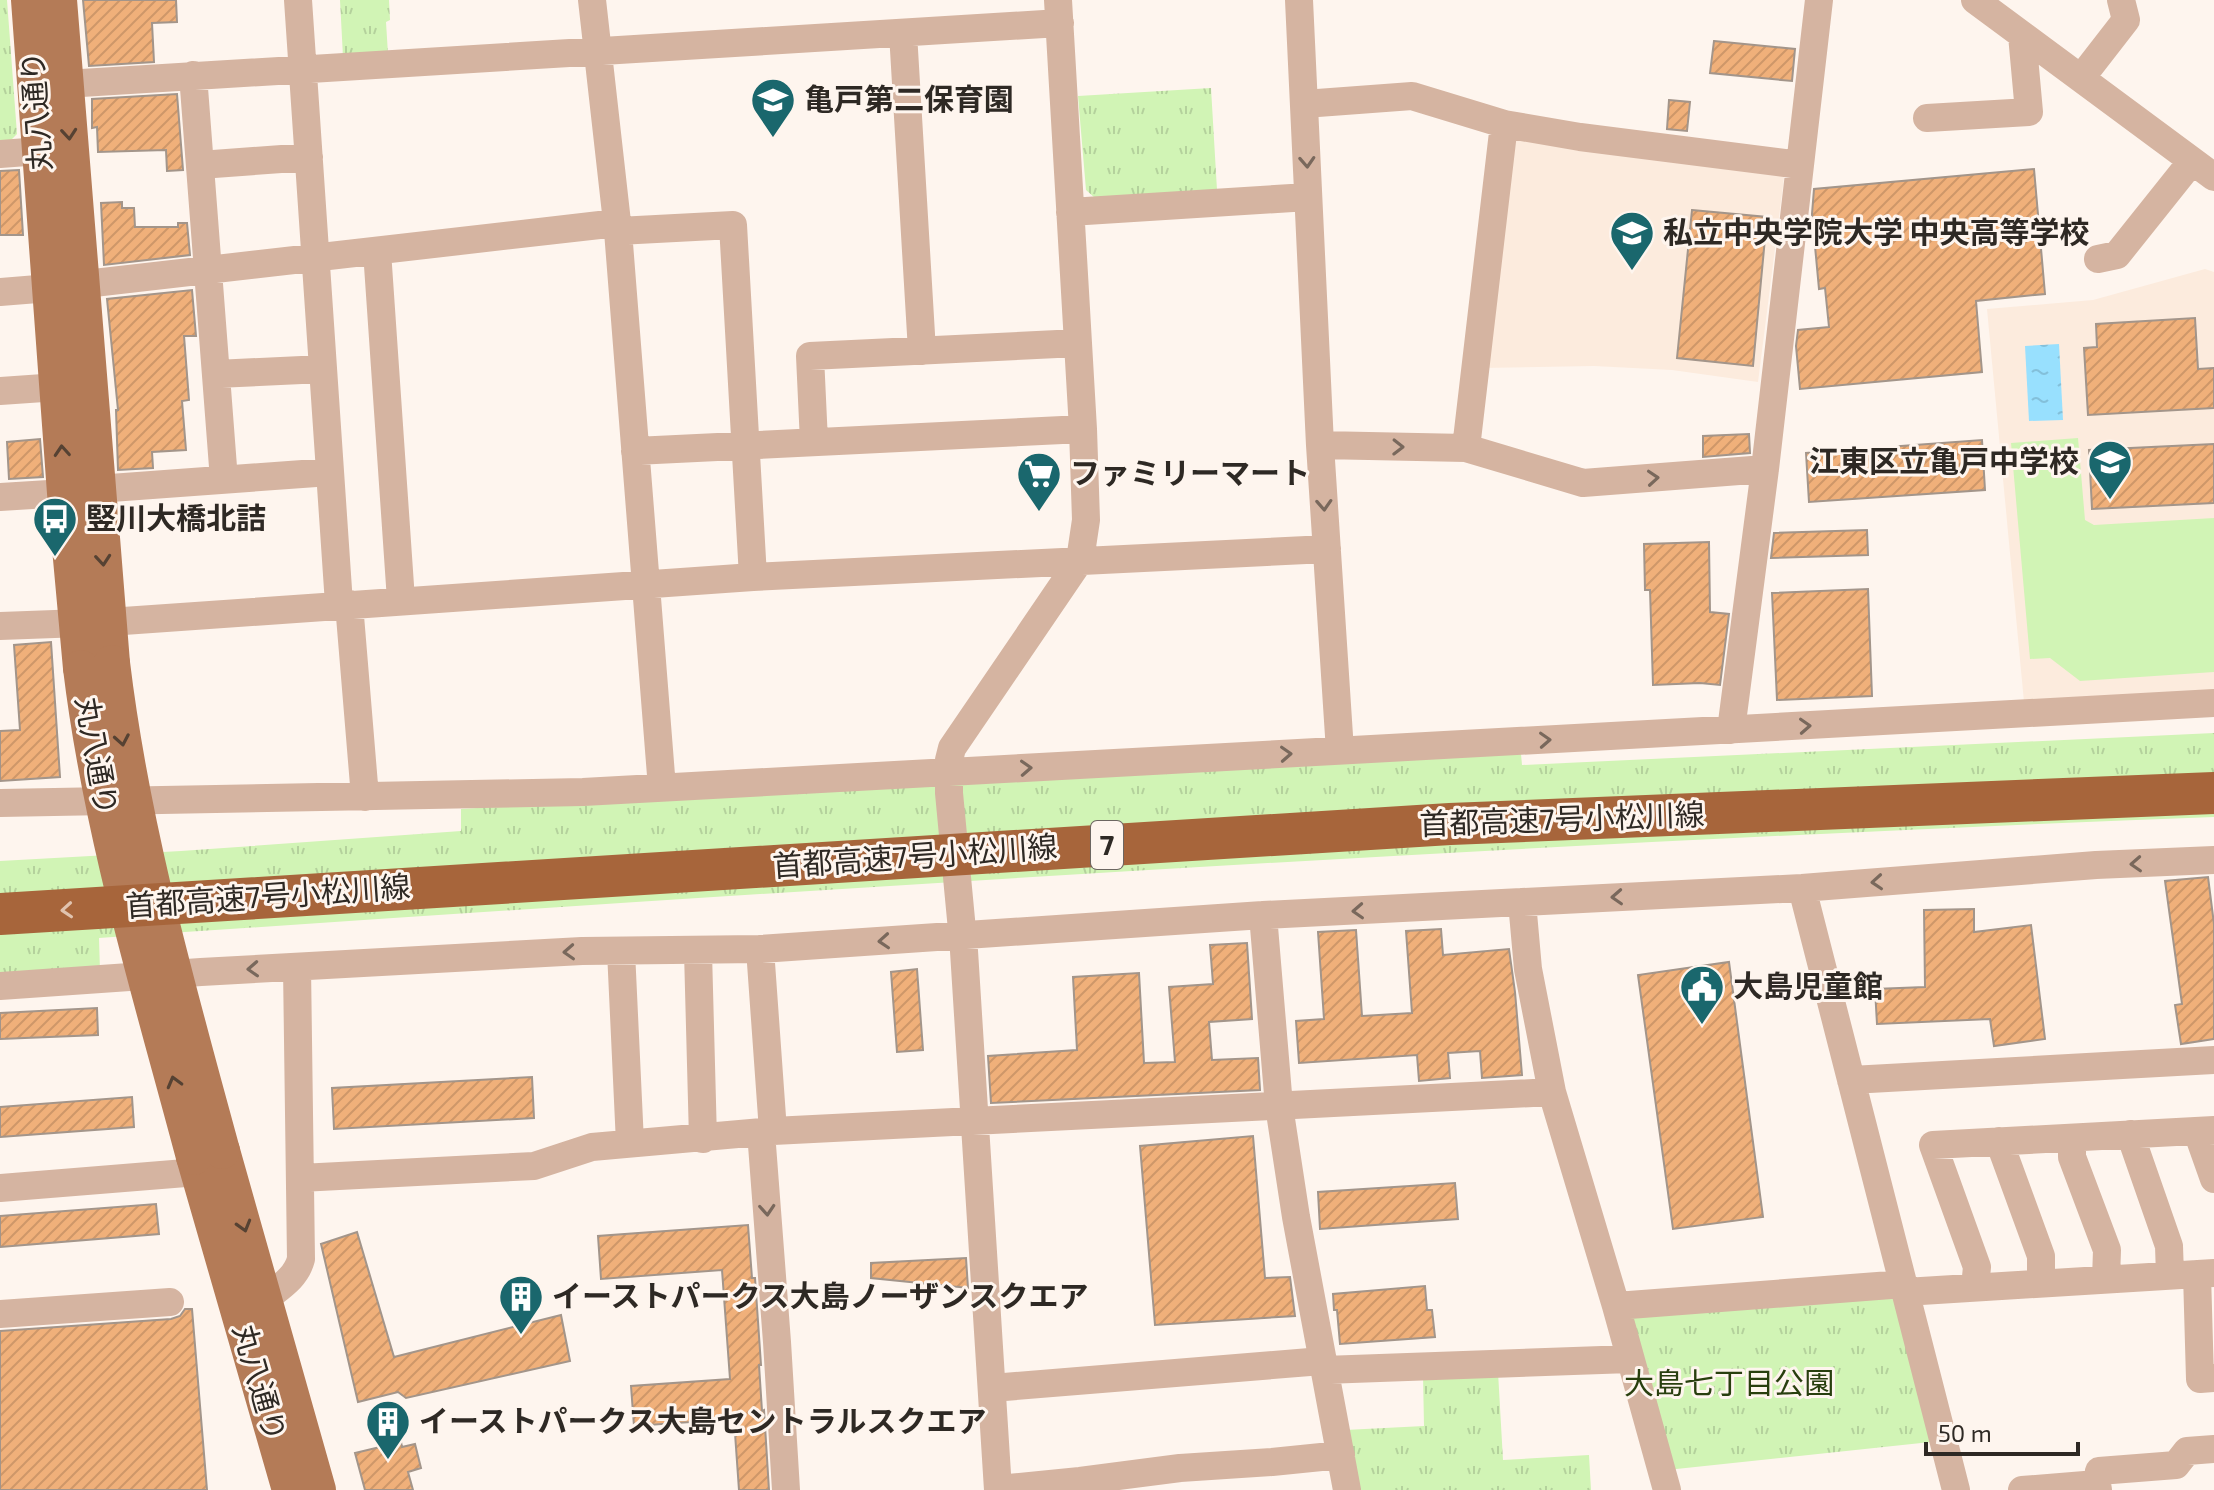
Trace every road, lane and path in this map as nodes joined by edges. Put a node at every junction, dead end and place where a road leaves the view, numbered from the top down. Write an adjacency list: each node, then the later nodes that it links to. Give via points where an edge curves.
1 (29, 0): 20 (main road, 丸八通り)
2 (59, 0): 16 (main road, 丸八通り)
3 (298, 0): 13 (street)
4 (592, 0): 12 (street)
5 (1299, 0): 17 (street)
6 (1819, 0): 24 (street)
7 (1975, 0): 11 (street)
8 (2121, 0): 15 (street, via 2126,20)
9 (1059, 12): 10 (street); 27 (street)
10 (903, 33): 12 (street); 36 (street)
11 (2022, 35): 15 (street); 18 (street, via 2029,112)
12 (598, 51): 13 (street); 28 (street)
13 (303, 69): 14 (street); 22 (street)
14 (193, 75): 16 (street); 23 (street)
15 (2081, 78): 25 (street)
16 (65, 84): 33 (main road, 丸八通り, one-way to 33)
17 (1304, 104): 19 (street, via 1412,96); 26 (street, one-way to 26)
18 (1927, 118)
19 (1504, 124): 24 (street); 45 (street)
20 (40, 151): 21 (street); 33 (main road, 丸八通り)
21 (0, 154)
22 (309, 157): 23 (street); 30 (street)
23 (200, 165): 32 (street)
24 (1800, 165): 47 (street)
25 (2203, 169): 31 (street, via 2117,255)
26 (1308, 197): 27 (street); 44 (street)
27 (1070, 212): 35 (street)
28 (617, 227): 29 (street); 43 (street, via 733,225); 46 (street)
29 (377, 251): 30 (street); 56 (street)
30 (316, 258): 32 (street); 37 (street)
31 (2098, 259)
32 (208, 270): 33 (street); 38 (street)
33 (66, 286): 34 (street); 39 (main road, 丸八通り); 50 (main road, 丸八通り)
34 (0, 292)
35 (1078, 343): 36 (street); 41 (street)
36 (922, 351): 42 (street, via 810,356)
37 (323, 369): 38 (street); 48 (street)
38 (216, 374): 49 (street)
39 (58, 387): 40 (street); 50 (main road, 丸八通り, one-way to 39)
40 (0, 391)
41 (1083, 429): 42 (street); 53 (street, via 1086,520)
42 (814, 442): 43 (street)
43 (747, 445): 46 (street); 54 (street)
44 (1320, 445): 45 (street, one-way to 45); 52 (street, one-way to 52)
45 (1466, 448): 47 (street, one-way to 47, via 1583,483)
46 (635, 451): 55 (street)
47 (1765, 469): 61 (street)
48 (330, 472): 49 (street); 57 (street)
49 (224, 480): 50 (street)
50 (81, 491): 51 (street); 58 (main road, 丸八通り)
51 (0, 497)
52 (1327, 549): 53 (street); 62 (street)
53 (1080, 560): 54 (street); 64 (street, via 952,748)
54 (753, 577): 55 (street)
55 (646, 583): 56 (street); 65 (street)
56 (401, 600): 57 (street)
57 (344, 604): 58 (street); 67 (street)
58 (93, 622): 59 (street); 93 (main road, 丸八通り, bridge, via 96,665 120,731)
59 (0, 626)
60 (2214, 703): 61 (street, one-way to 60)
61 (1731, 730): 62 (street, one-way to 61)
62 (1340, 751): 64 (street, one-way to 62)
63 (2214, 768): 70 (highway, 首都高速7号小松川線 / 7, bridge, via 1433,800)
64 (948, 772): 65 (street); 75 (street)
65 (662, 788): 67 (street)
66 (2214, 793): 73 (highway, 首都高速7号小松川線 / 7, one-way to 73, bridge, via 1450,824)
67 (365, 797): 68 (street)
68 (0, 803)
69 (2214, 860): 71 (street, one-way to 71)
70 (0, 886)
71 (1802, 888): 72 (street, one-way to 72); 82 (street)
72 (1522, 902): 74 (street, one-way to 74); 83 (street, via 1528,969)
73 (0, 914)
74 (1263, 915): 75 (street); 84 (street)
75 (962, 936): 76 (street, one-way to 76); 85 (street)
76 (760, 949): 78 (street); 87 (street)
77 (621, 951): 78 (street); 79 (street, one-way to 79); 92 (street)
78 (698, 952): 90 (street)
79 (297, 967): 80 (street, one-way to 80); 94 (street)
80 (0, 986)
81 (2214, 1060): 82 (street)
82 (1851, 1080): 101 (street)
83 (1552, 1092): 84 (street); 104 (street)
84 (1279, 1106): 85 (street); 107 (street)
85 (975, 1121): 87 (street); 109 (street)
86 (2205, 1131): 88 (street); 95 (street)
87 (767, 1132): 90 (street); 116 (street, one-way to 116)
88 (2130, 1134): 89 (street); 97 (street, via 2169,1246)
89 (2072, 1138): 91 (street); 98 (street, via 2072,1157 2107,1250)
90 (703, 1139): 92 (street)
91 (1999, 1141): 99 (street, via 2041,1256); 100 (street, via 1933,1145 1977,1267)
92 (630, 1143): 94 (street, via 592,1147 534,1166)
93 (205, 1160): 96 (street); 102 (main road, 丸八通り, one-way to 102); 114 (main road, 丸八通り)
94 (300, 1178): 102 (street, via 298,1270)
95 (2214, 1179)
96 (0, 1188)
97 (2194, 1274): 98 (street); 108 (street, via 2200,1379)
98 (2106, 1279): 99 (street)
99 (2041, 1283): 100 (street)
100 (1975, 1287): 101 (street)
101 (1904, 1288): 104 (street); 119 (street)
102 (265, 1299): 115 (main road, 丸八通り)
103 (170, 1302): 105 (street)
104 (1616, 1306): 106 (street)
105 (0, 1314)
106 (1630, 1359): 107 (street); 118 (street)
107 (1323, 1366): 109 (street); 111 (street)
108 (2214, 1378)
109 (992, 1388): 113 (street)
110 (2214, 1449): 112 (street, via 2187,1451 2176,1465 2099,1471)
111 (1341, 1455): 113 (street); 117 (street)
112 (2098, 1487): 120 (street)
113 (998, 1489)
114 (290, 1490)
115 (318, 1490)
116 (786, 1490)
117 (1347, 1490)
118 (1667, 1490)
119 (1956, 1490)
120 (2022, 1490)

